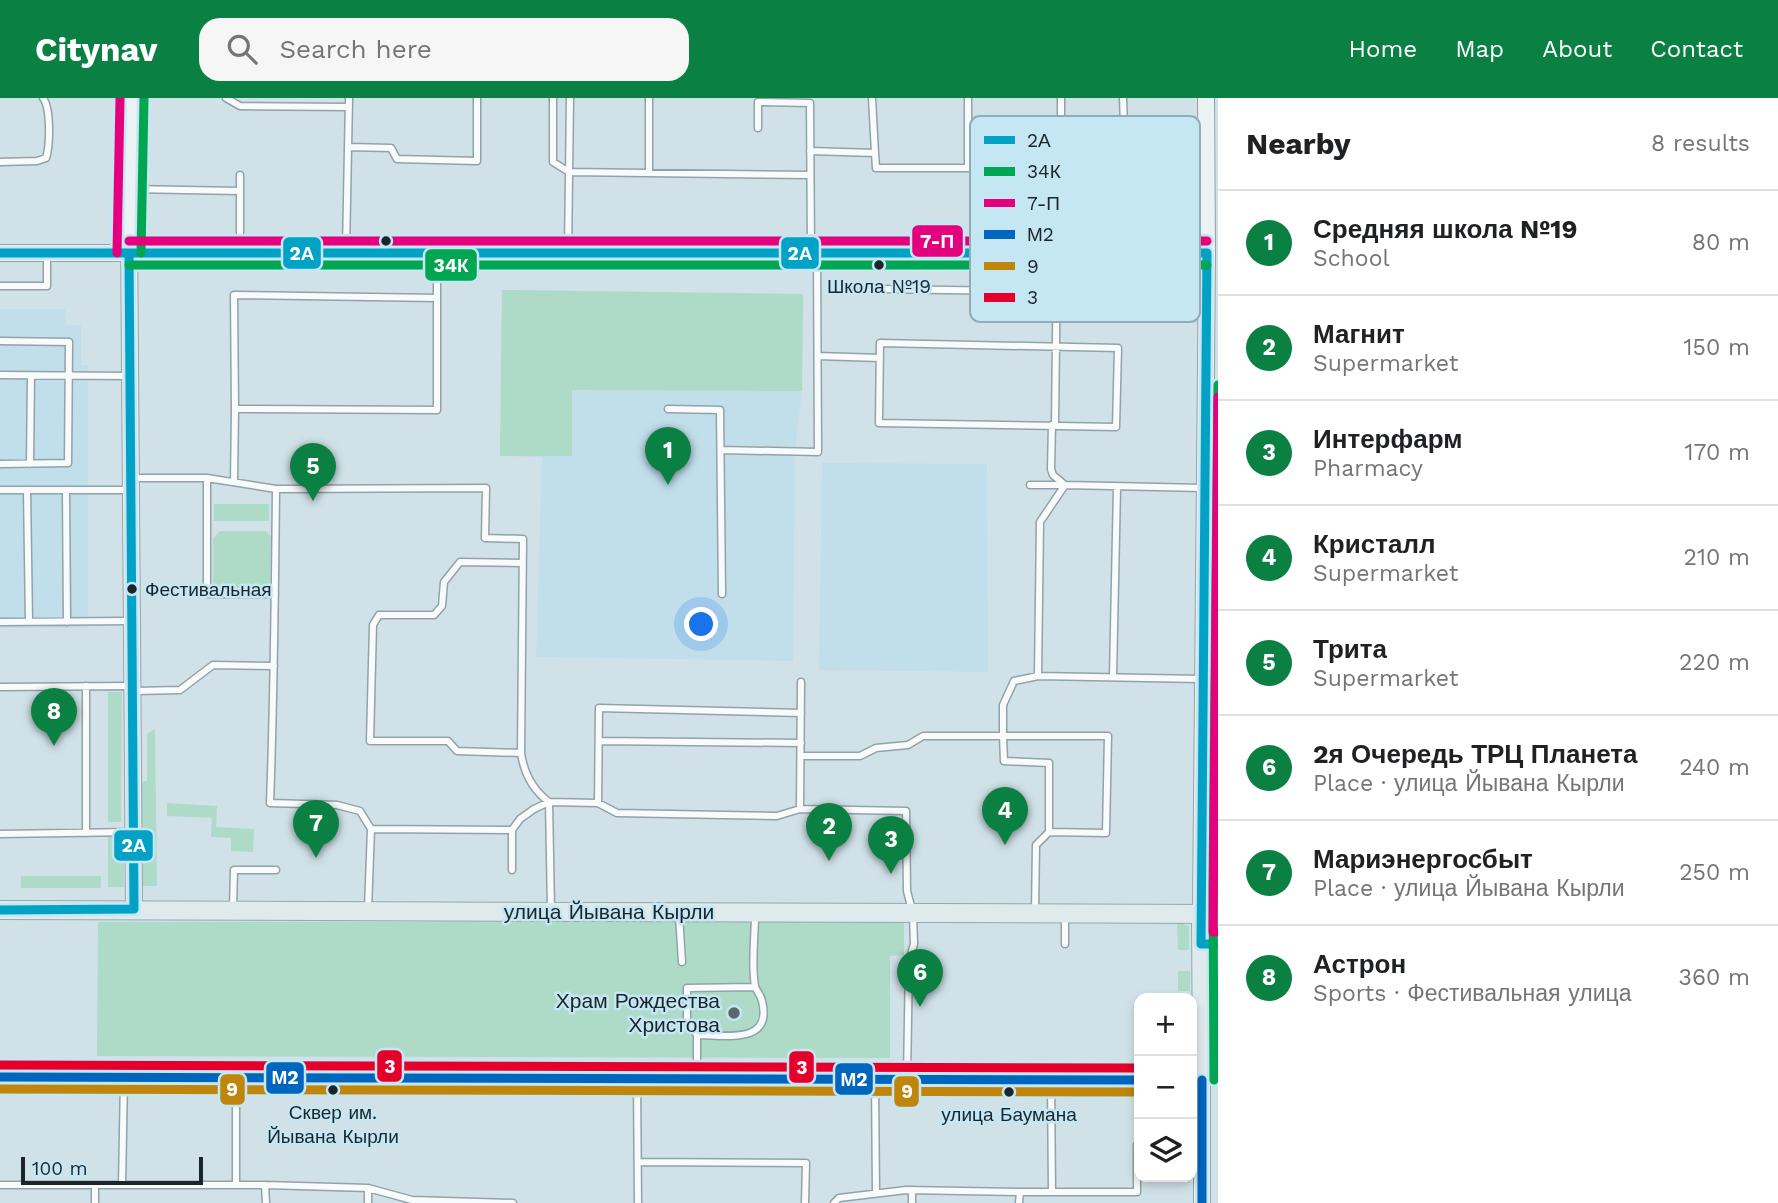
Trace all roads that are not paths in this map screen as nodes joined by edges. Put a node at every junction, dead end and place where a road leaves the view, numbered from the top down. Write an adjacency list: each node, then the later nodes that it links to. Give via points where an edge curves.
1 (43, 98): 21 (lane, via 48,106 46,158)
2 (132, 98): 28 (street)
3 (226, 98): 14 (lane, via 240,106)
4 (349, 98): 14 (lane)
5 (477, 98): 18 (lane, via 477,160 397,159 391,148)
6 (553, 98): 23 (lane, via 553,162)
7 (570, 98): 23 (lane)
8 (649, 98): 24 (lane)
9 (872, 98): 20 (lane)
10 (968, 98): 22 (lane)
11 (1061, 98): 15 (lane)
12 (1123, 98): 16 (lane)
13 (1206, 98): 27 (street)
14 (349, 107): 18 (lane)
15 (1061, 116)
16 (1124, 116)
17 (758, 128): 19 (lane, via 758,102 810,103)
18 (348, 147): 34 (lane)
19 (810, 151): 20 (lane); 26 (lane)
20 (875, 153): 22 (lane, via 876,168)
21 (0, 162)
22 (968, 168)
23 (569, 172): 24 (lane); 36 (lane)
24 (649, 173): 26 (lane)
25 (240, 175): 29 (lane)
26 (810, 175): 37 (lane)
27 (1212, 182): 40 (street)
28 (129, 189): 29 (lane); 32 (street)
29 (240, 191): 33 (lane)
30 (0, 253): 31 (street)
31 (47, 253): 32 (street); 41 (lane, via 47,286)
32 (129, 253): 33 (street); 54 (street)
33 (240, 253): 34 (street)
34 (346, 253): 35 (street)
35 (437, 253): 36 (street); 44 (lane)
36 (568, 253): 37 (street)
37 (814, 253): 38 (street); 49 (lane)
38 (970, 253)
39 (1200, 253): 40 (street)
40 (1207, 253): 46 (street)
41 (0, 286)
42 (875, 289): 43 (lane)
43 (970, 291)
44 (437, 298): 55 (lane, via 437,410); 55 (lane, via 234,295)
45 (1056, 322): 48 (lane)
46 (1212, 334): 67 (street)
47 (0, 341): 53 (lane, via 69,342)
48 (1056, 347): 50 (lane, via 880,343); 57 (lane); 57 (lane, via 1118,348 1116,427)
49 (818, 356): 50 (lane); 58 (lane, via 818,452)
50 (880, 358): 57 (lane, via 879,423)
51 (0, 375): 52 (lane)
52 (31, 376): 53 (lane); 60 (lane)
53 (68, 376): 54 (lane); 60 (lane, via 68,463)
54 (130, 376): 63 (street)
55 (235, 409): 62 (lane)
56 (668, 409): 58 (lane, via 720,410)
57 (1054, 425): 65 (lane, via 1051,468)
58 (721, 450): 75 (lane)
59 (0, 464): 60 (lane)
60 (30, 464)
61 (207, 478): 62 (lane); 63 (lane); 74 (lane, via 207,594)
62 (234, 482): 68 (lane)
63 (131, 484): 71 (lane); 76 (street)
64 (1030, 485): 65 (lane)
65 (1065, 485): 66 (lane); 81 (lane, via 1040,522)
66 (1117, 487): 67 (lane); 82 (lane)
67 (1205, 488): 72 (street)
68 (276, 489): 73 (lane, via 486,488 485,538 523,539); 74 (lane)
69 (0, 490): 70 (lane)
70 (27, 490): 71 (lane); 78 (lane)
71 (65, 490): 79 (lane)
72 (1211, 528): 83 (street)
73 (522, 564): 92 (lane); 92 (lane, via 460,562 444,582 442,606 435,615 379,615 373,625 370,730 370,741 448,741 457,751)
74 (275, 594): 80 (lane)
75 (722, 594)
76 (132, 621): 79 (lane); 87 (street)
77 (0, 622): 78 (lane)
78 (29, 622): 79 (lane)
79 (68, 622)
80 (274, 666): 87 (lane, via 213,665 180,690); 98 (lane, via 270,803 337,805 360,811)
81 (1038, 676): 82 (lane); 89 (lane, via 1014,681 1003,705)
82 (1113, 677): 83 (lane)
83 (1203, 679): 94 (street)
84 (802, 682): 88 (lane)
85 (86, 686): 86 (lane); 87 (lane); 102 (lane)
86 (0, 687)
87 (133, 689): 100 (street)
88 (801, 713): 90 (lane, via 599,708); 91 (lane)
89 (1003, 736): 93 (lane, via 923,736 908,745 876,748 860,756); 101 (lane, via 1004,761 1049,763); 101 (lane, via 1108,736 1106,833)
90 (599, 741): 91 (lane); 96 (lane)
91 (801, 743): 93 (lane)
92 (520, 753): 95 (lane, via 529,780)
93 (801, 756): 97 (lane)
94 (1210, 785): 116 (street)
95 (550, 802): 96 (lane); 99 (lane, via 520,818); 110 (lane)
96 (598, 803): 97 (lane, via 617,813 777,816)
97 (800, 809): 113 (lane, via 906,811 907,891)
98 (371, 829): 99 (lane); 109 (lane)
99 (512, 830): 105 (lane)
100 (134, 832): 102 (lane); 106 (street)
101 (1049, 832): 114 (lane, via 1036,845)
102 (86, 833): 103 (lane)
103 (0, 834)
104 (276, 870): 108 (lane, via 234,870)
105 (512, 870)
106 (134, 909): 107 (main road, улица Йывана Кырли); 108 (main road, улица Йывана Кырли)
107 (0, 910)
108 (233, 910): 109 (main road, улица Йывана Кырли)
109 (368, 911): 110 (main road, улица Йывана Кырли)
110 (551, 912): 111 (main road, улица Йывана Кырли)
111 (679, 912): 112 (main road, улица Йывана Кырли); 119 (lane)
112 (755, 913): 113 (main road, улица Йывана Кырли); 120 (lane)
113 (913, 914): 114 (main road, улица Йывана Кырли); 128 (lane)
114 (1035, 914): 115 (main road, улица Йывана Кырли)
115 (1065, 914): 116 (main road, улица Йывана Кырли); 117 (lane)
116 (1210, 914): 118 (main road)
117 (1065, 944)
118 (1210, 944): 131 (main road)
119 (682, 962)
120 (755, 987): 121 (lane, via 762,1001 759,1029 750,1035); 121 (lane, via 687,988 687,1020)
121 (697, 1035): 126 (lane)
122 (0, 1077): 123 (main road)
123 (124, 1077): 124 (main road); 136 (lane)
124 (236, 1078): 125 (main road); 137 (lane)
125 (637, 1079): 126 (main road); 132 (lane)
126 (697, 1079): 127 (main road)
127 (875, 1079): 128 (main road); 143 (lane)
128 (907, 1080): 129 (main road)
129 (1051, 1080): 130 (main road); 142 (lane)
130 (1134, 1080)
131 (1204, 1080): 154 (street)
132 (638, 1162): 149 (lane); 150 (lane, via 806,1163)
133 (1137, 1182): 142 (lane, via 1137,1192)
134 (0, 1185): 135 (lane)
135 (95, 1185): 136 (lane); 144 (lane)
136 (122, 1185): 137 (lane)
137 (236, 1185): 138 (lane)
138 (265, 1185): 139 (lane); 145 (lane)
139 (368, 1188): 146 (lane); 147 (lane, via 411,1200)
140 (912, 1190): 141 (lane); 143 (lane); 152 (lane)
141 (1020, 1192): 142 (lane); 153 (lane)
142 (1052, 1192)
143 (876, 1193): 151 (lane, via 839,1198)
144 (95, 1203)
145 (266, 1203)
146 (368, 1203)
147 (490, 1203): 148 (lane)
148 (513, 1203)
149 (638, 1203)
150 (805, 1203)
151 (834, 1203)
152 (912, 1203)
153 (1019, 1203)
154 (1202, 1203)

